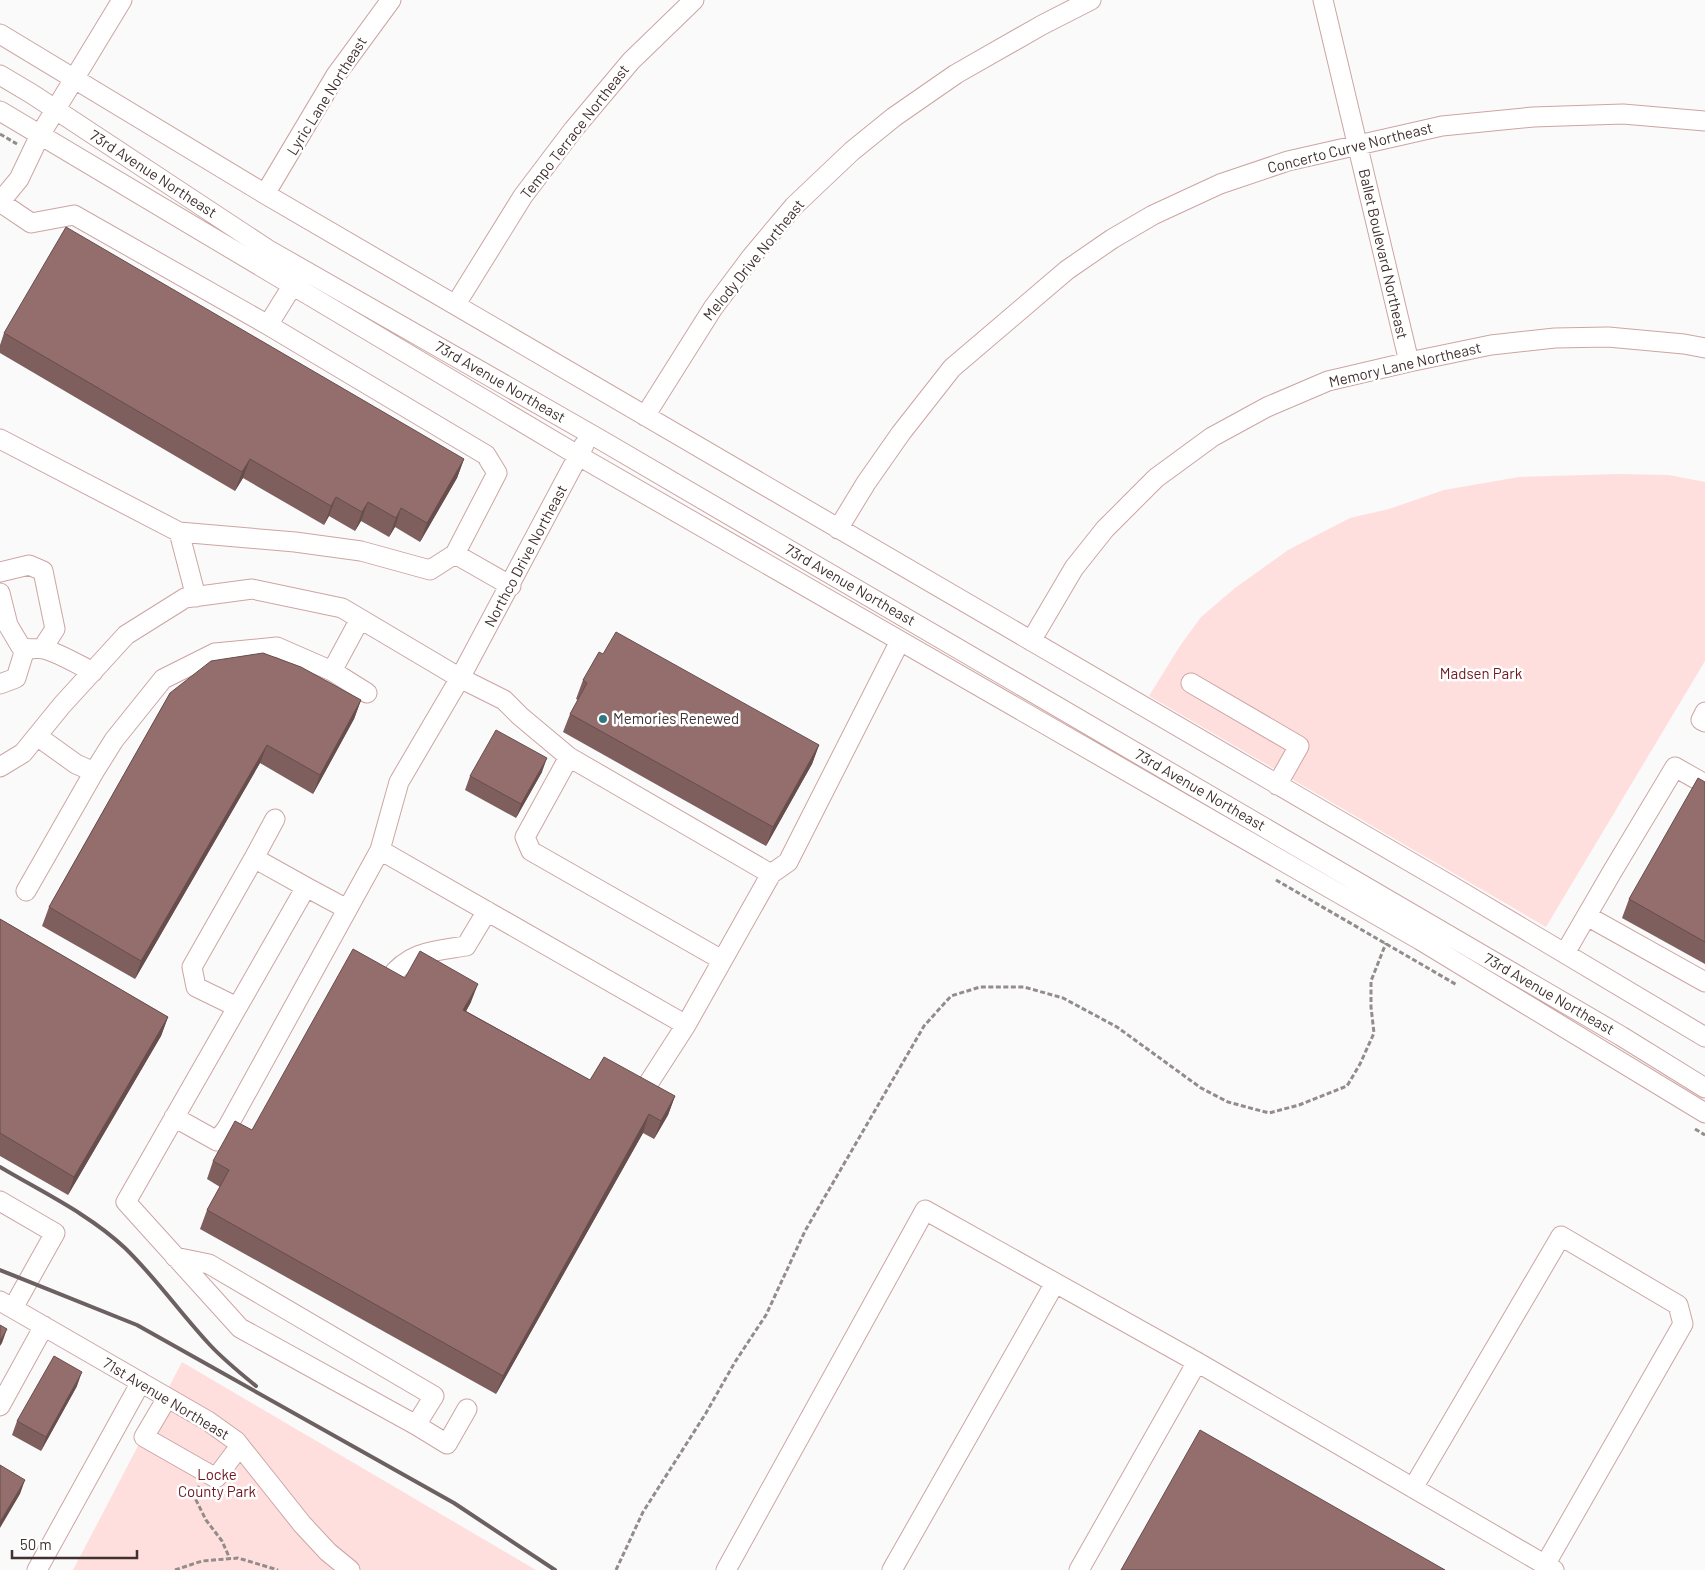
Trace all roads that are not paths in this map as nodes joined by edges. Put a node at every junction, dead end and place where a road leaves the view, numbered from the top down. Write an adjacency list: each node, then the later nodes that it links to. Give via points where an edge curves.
1 (122, 0): 8 (street)
2 (391, 0): 14 (street, Lyric Lane Northeast, via 336,75)
3 (694, 0): 17 (street, Tempo Terrace Northeast, via 631,61 572,130 523,196)
4 (1091, 0): 21 (street, Melody Drive Northeast, via 956,74 894,116 846,157 794,206 741,271 713,308)
5 (1323, 0): 13 (street, Ballet Boulevard Northeast)
6 (0, 34): 8 (street)
7 (0, 75): 9 (street, 73rd Avenue Northeast)
8 (74, 78): 9 (street); 14 (street)
9 (56, 110): 12 (street); 16 (street, 73rd Avenue Northeast, via 267,249)
10 (0, 111): 12 (street, 73rd Avenue Northeast)
11 (1705, 122): 13 (street, Concerto Curve Northeast, via 1623,114 1533,117 1442,126)
12 (40, 135): 15 (street, via 19,179); 16 (street, 73rd Avenue Northeast)
13 (1357, 145): 20 (street, Ballet Boulevard Northeast); 25 (street, Concerto Curve Northeast, via 1288,161 1220,184 1128,229 1067,270 952,368 901,433)
14 (266, 194): 17 (street)
15 (0, 202): 18 (street, via 31,223 74,215)
16 (297, 277): 18 (street); 22 (street, 73rd Avenue Northeast); 24 (street, 73rd Avenue Northeast)
17 (456, 304): 21 (street)
18 (268, 325): 27 (street, via 486,455 497,473)
19 (1705, 348): 20 (street, Memory Lane Northeast, via 1608,337 1555,338 1491,345)
20 (1409, 362): 34 (street, Memory Lane Northeast, via 1328,381 1268,407 1212,437 1163,473 1105,529 1074,568)
21 (645, 416): 25 (street)
22 (591, 434): 24 (street, Northco Drive Northeast); 67 (street, 73rd Avenue Northeast, via 1613,1031)
23 (0, 439): 26 (street)
24 (578, 456): 29 (street, Northco Drive Northeast); 33 (street, 73rd Avenue Northeast)
25 (838, 529): 34 (street)
26 (179, 532): 27 (street, via 361,551 430,570); 31 (street)
27 (455, 554): 29 (street)
28 (0, 572): 35 (street, via 29,565 43,571 55,629)
29 (510, 586): 38 (street, Northco Drive Northeast)
30 (0, 593): 35 (street, via 8,625 21,647)
31 (196, 597): 32 (street, via 252,589 342,608); 37 (street, via 185,598 126,635)
32 (360, 619): 36 (street); 38 (street)
33 (900, 641): 53 (street, via 788,862); 68 (street, 73rd Avenue Northeast, via 1396,925)
34 (1031, 641): 49 (street)
35 (33, 649): 37 (street, via 60,655); 40 (street, via 16,678)
36 (332, 671): 41 (street); 47 (street, via 277,647 215,654 163,679 114,740)
37 (93, 672): 44 (street)
38 (460, 678): 45 (street, via 504,700); 51 (street, Northco Drive Northeast, via 399,782)
39 (1191, 683): 49 (street, via 1300,746)
40 (0, 684)
41 (367, 693)
42 (1705, 712): 43 (street, via 1701,720)
43 (1705, 722)
44 (37, 736): 46 (street, via 23,753); 47 (street, via 76,764)
45 (568, 757): 53 (street); 60 (street, via 525,837 531,852)
46 (0, 767)
47 (94, 772): 55 (street)
48 (1705, 784): 58 (street, via 1675,766)
49 (1278, 785): 59 (street)
50 (275, 820): 52 (street)
51 (380, 850): 56 (street, Northco Drive Northeast); 57 (street)
52 (254, 858): 54 (street); 63 (street, via 192,967 196,987)
53 (771, 874): 60 (street)
54 (306, 887): 56 (street); 63 (street)
55 (26, 891)
56 (347, 909): 69 (street, Northco Drive Northeast, via 217,1141)
57 (488, 911): 61 (street, via 466,946 424,952 397,968); 64 (street)
58 (1587, 916): 59 (street); 62 (street)
59 (1566, 953): 65 (street)
60 (722, 960): 64 (street)
61 (389, 979)
62 (1705, 982)
63 (237, 1007): 69 (street)
64 (686, 1025): 66 (street)
65 (1705, 1037)
66 (648, 1084)
67 (1705, 1088)
68 (1705, 1113)
69 (174, 1117): 71 (street, via 126,1202)
70 (0, 1201): 73 (street, via 55,1233)
71 (175, 1257): 80 (street, via 240,1328); 80 (street, via 209,1264 434,1396)
72 (1055, 1283): 75 (street); 86 (street, via 925,1210); 87 (street)
73 (7, 1304): 74 (street, 71st Avenue Northeast)
74 (44, 1326): 76 (street, 71st Avenue Northeast); 78 (street)
75 (1197, 1362): 82 (street); 88 (street)
76 (141, 1382): 77 (street, 71st Avenue Northeast); 84 (street)
77 (167, 1398): 81 (street, 71st Avenue Northeast, via 208,1422); 81 (street, via 144,1437 216,1478)
78 (0, 1406)
79 (467, 1410): 80 (street, via 447,1444)
80 (416, 1425)
81 (241, 1448): 85 (street, 71st Avenue Northeast, via 302,1524)
82 (1413, 1488): 83 (street); 83 (street, via 1561,1236 1678,1305 1683,1324)
83 (1549, 1567)
84 (37, 1570)
85 (350, 1570)
86 (726, 1570)
87 (892, 1570)
88 (1079, 1570)

